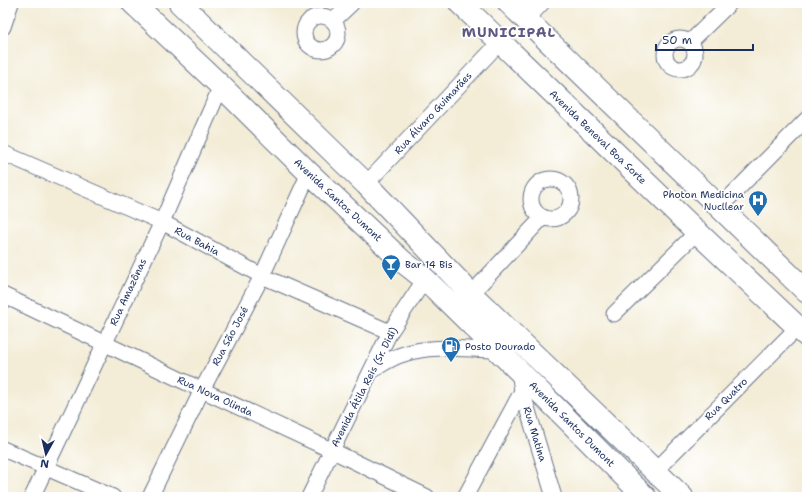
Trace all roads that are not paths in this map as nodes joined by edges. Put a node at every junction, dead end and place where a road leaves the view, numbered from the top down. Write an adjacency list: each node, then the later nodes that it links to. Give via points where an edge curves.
1 (11, 3): 11 (street)
2 (133, 3): 14 (main road, Avenida Santos Dumont)
3 (180, 3): 18 (main road)
4 (352, 3): 10 (street)
5 (460, 3): 12 (main road, Avenida Beneval Boa Sorte)
6 (509, 3): 9 (main road)
7 (542, 3): 9 (street)
8 (730, 3): 13 (street)
9 (526, 20): 19 (main road)
10 (333, 21)
11 (3, 27)
12 (500, 42): 18 (street, Rua Álvaro Guimarães); 22 (main road, Avenida Beneval Boa Sorte)
13 (690, 42)
14 (221, 86): 17 (main road, Avenida Santos Dumont); 21 (street, Rua Amazônas)
15 (807, 119): 19 (street)
16 (3, 153): 21 (street, Rua Bahia)
17 (309, 174): 24 (street, Rua São José); 25 (main road, Avenida Santos Dumont)
18 (366, 184): 23 (main road)
19 (720, 207): 26 (main road)
20 (543, 217): 27 (street)
21 (162, 222): 24 (street, Rua Bahia); 32 (street, Rua Amazônas)
22 (696, 232): 29 (street); 31 (main road, Avenida Beneval Boa Sorte)
23 (453, 275): 25 (main road); 27 (main road)
24 (262, 276): 30 (street, Rua Bahia); 37 (street, Rua São José)
25 (430, 285): 30 (street, Avenida Átila Reis (Sr. Didi)); 33 (main road, Avenida Santos Dumont)
26 (807, 292)
27 (471, 294): 36 (main road)
28 (3, 295): 32 (street, Rua Nova Olinda)
29 (614, 314)
30 (390, 332): 34 (street, Avenida Átila Reis (Sr. Didi))
31 (802, 332): 42 (street, Rua Quatro)
32 (104, 343): 37 (street, Rua Nova Olinda); 41 (street, Rua Amazônas)
33 (497, 350): 34 (street, via 419,350 402,354); 35 (main road, Avenida Santos Dumont)
34 (371, 371): 40 (street, Avenida Átila Reis (Sr. Didi))
35 (520, 381): 38 (main road, Avenida Santos Dumont); 48 (street); 49 (street, Rua Matina)
36 (566, 384): 38 (main road); 42 (main road)
37 (202, 390): 40 (street, Rua Nova Olinda); 45 (street, Rua São José)
38 (550, 401): 50 (main road, Avenida Santos Dumont)
39 (3, 449): 41 (street)
40 (331, 450): 46 (street, Avenida Átila Reis (Sr. Didi)); 47 (street, Rua Nova Olinda)
41 (45, 466): 43 (street, Rua Amazônas); 44 (street)
42 (655, 471): 51 (main road)
43 (32, 497)
44 (113, 497)
45 (150, 497)
46 (309, 497)
47 (427, 497)
48 (465, 497)
49 (554, 497)
50 (645, 497)
51 (682, 497)

